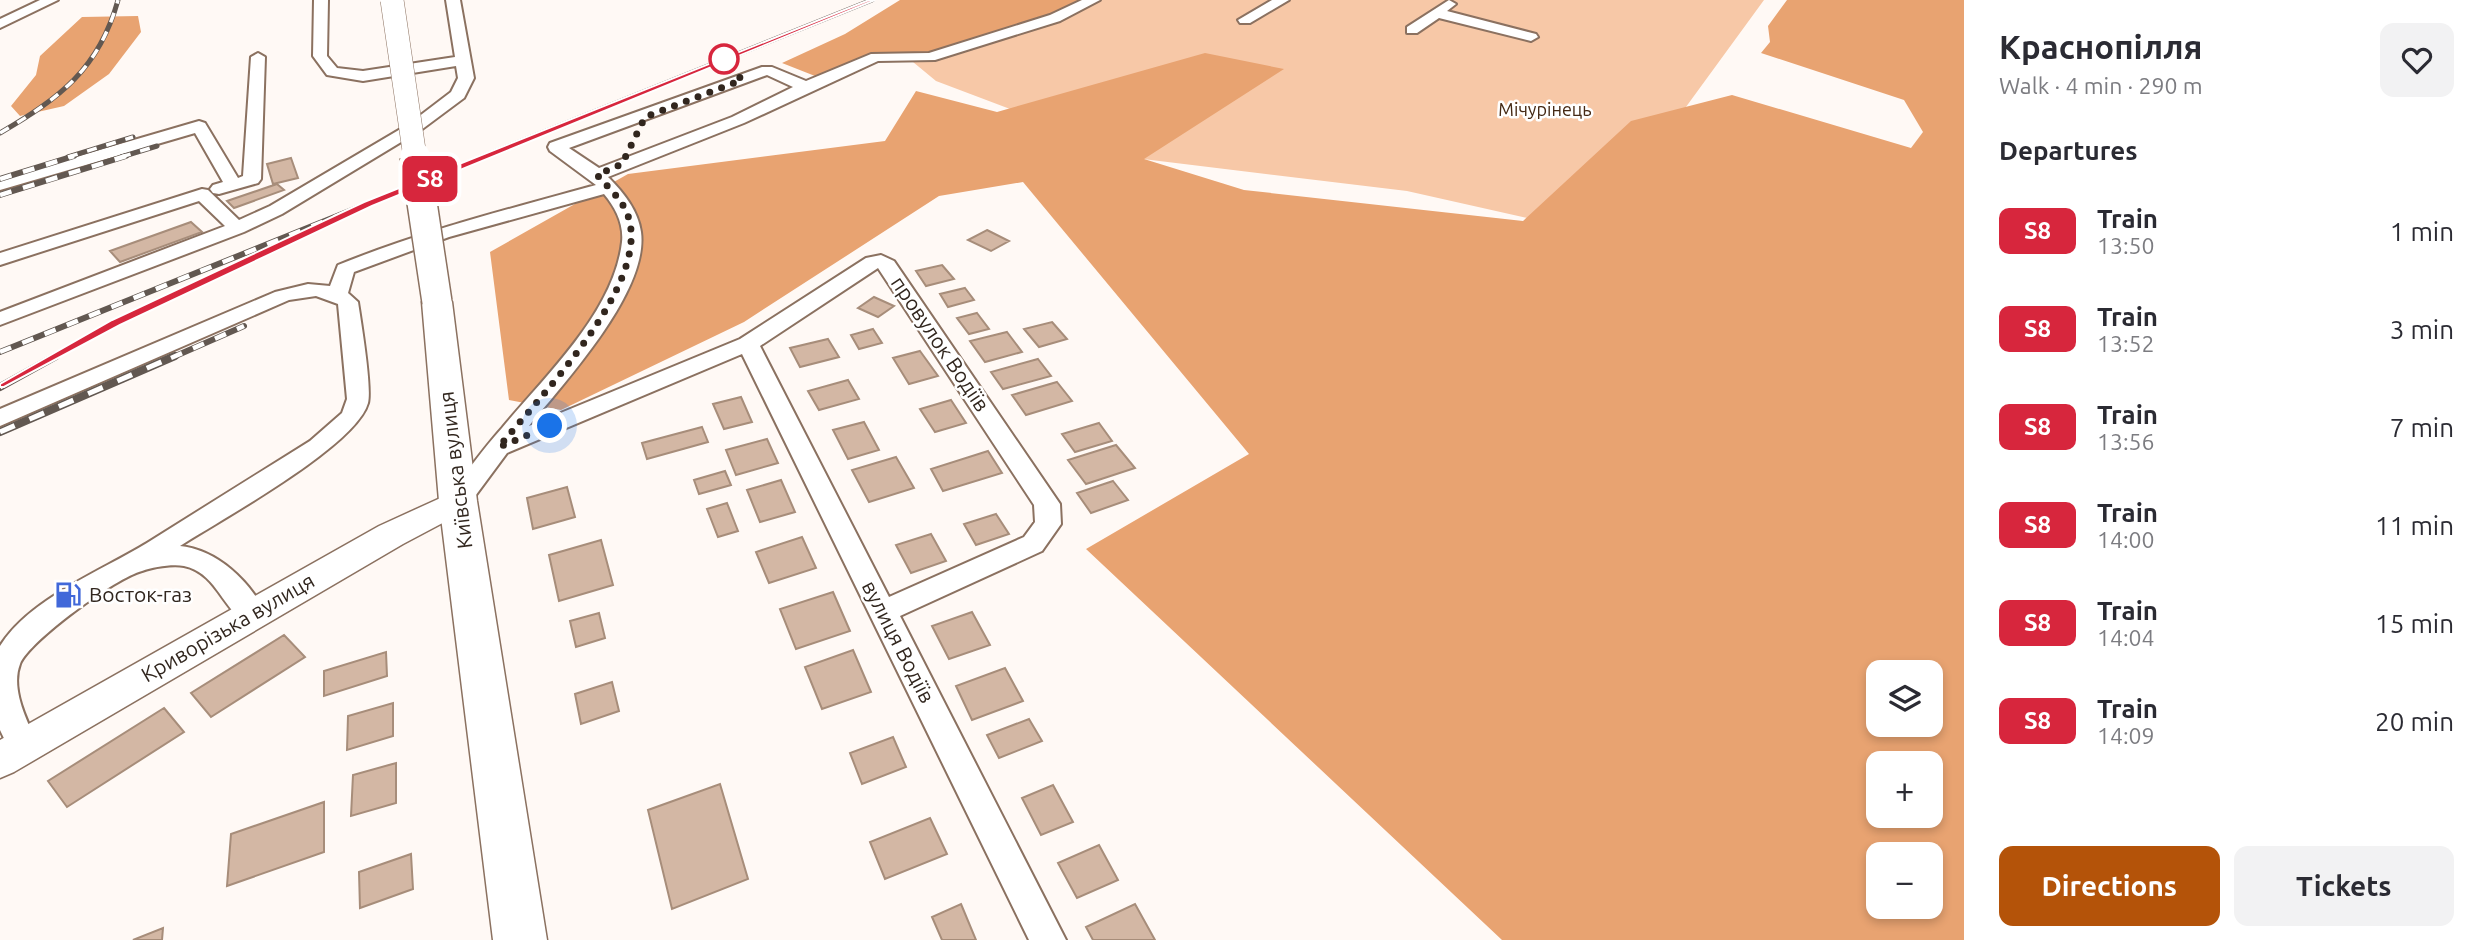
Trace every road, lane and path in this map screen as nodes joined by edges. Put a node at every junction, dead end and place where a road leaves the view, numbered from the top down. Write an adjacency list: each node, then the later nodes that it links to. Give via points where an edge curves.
1 (51, 0): 10 (street)
2 (321, 0): 14 (street, via 320,56 332,72 363,76)
3 (392, 0): 29 (highway, Київська вулиця, bridge, via 437,302)
4 (453, 0): 14 (street)
5 (1093, 0): 15 (street, via 1055,18 930,57 876,57)
6 (1282, 0): 9 (street)
7 (1456, 0): 8 (street)
8 (1437, 13): 11 (street); 12 (street)
9 (1245, 19)
10 (0, 24)
11 (1412, 30)
12 (1531, 37)
13 (258, 57): 19 (street, via 252,179)
14 (464, 60): 22 (street, via 466,78 458,95 415,127)
15 (806, 86): 16 (street, via 767,70); 17 (street, via 738,120)
16 (645, 117): 17 (street); 18 (street, via 556,147)
17 (622, 164): 18 (street)
18 (603, 181): 24 (street, via 379,255 345,270); 28 (street, via 629,218 631,256 616,293 579,349)
19 (233, 184): 20 (street, via 199,126); 21 (street)
20 (0, 185)
21 (202, 194): 22 (street); 23 (street)
22 (237, 228): 25 (street)
23 (0, 259)
24 (338, 294): 27 (street, via 322,289 282,296); 30 (street, via 348,302 358,399 352,416 318,447)
25 (0, 319)
26 (748, 344): 28 (street, провулок Водіїв); 31 (street, вулиця Водіїв); 31 (street, провулок Водіїв, via 881,261 1047,504 1048,524 1033,544)
27 (0, 418)
28 (499, 447): 29 (street)
29 (458, 502): 32 (main road, Криворізька вулиця); 34 (highway, Київська вулиця)
30 (136, 562): 32 (street, via 185,556 209,566); 33 (street, via 64,606 15,645 1,683)
31 (882, 612): 35 (street, вулиця Водіїв)
32 (252, 613): 33 (main road, Криворізька вулиця)
33 (12, 753)
34 (520, 940)
35 (1048, 940)

